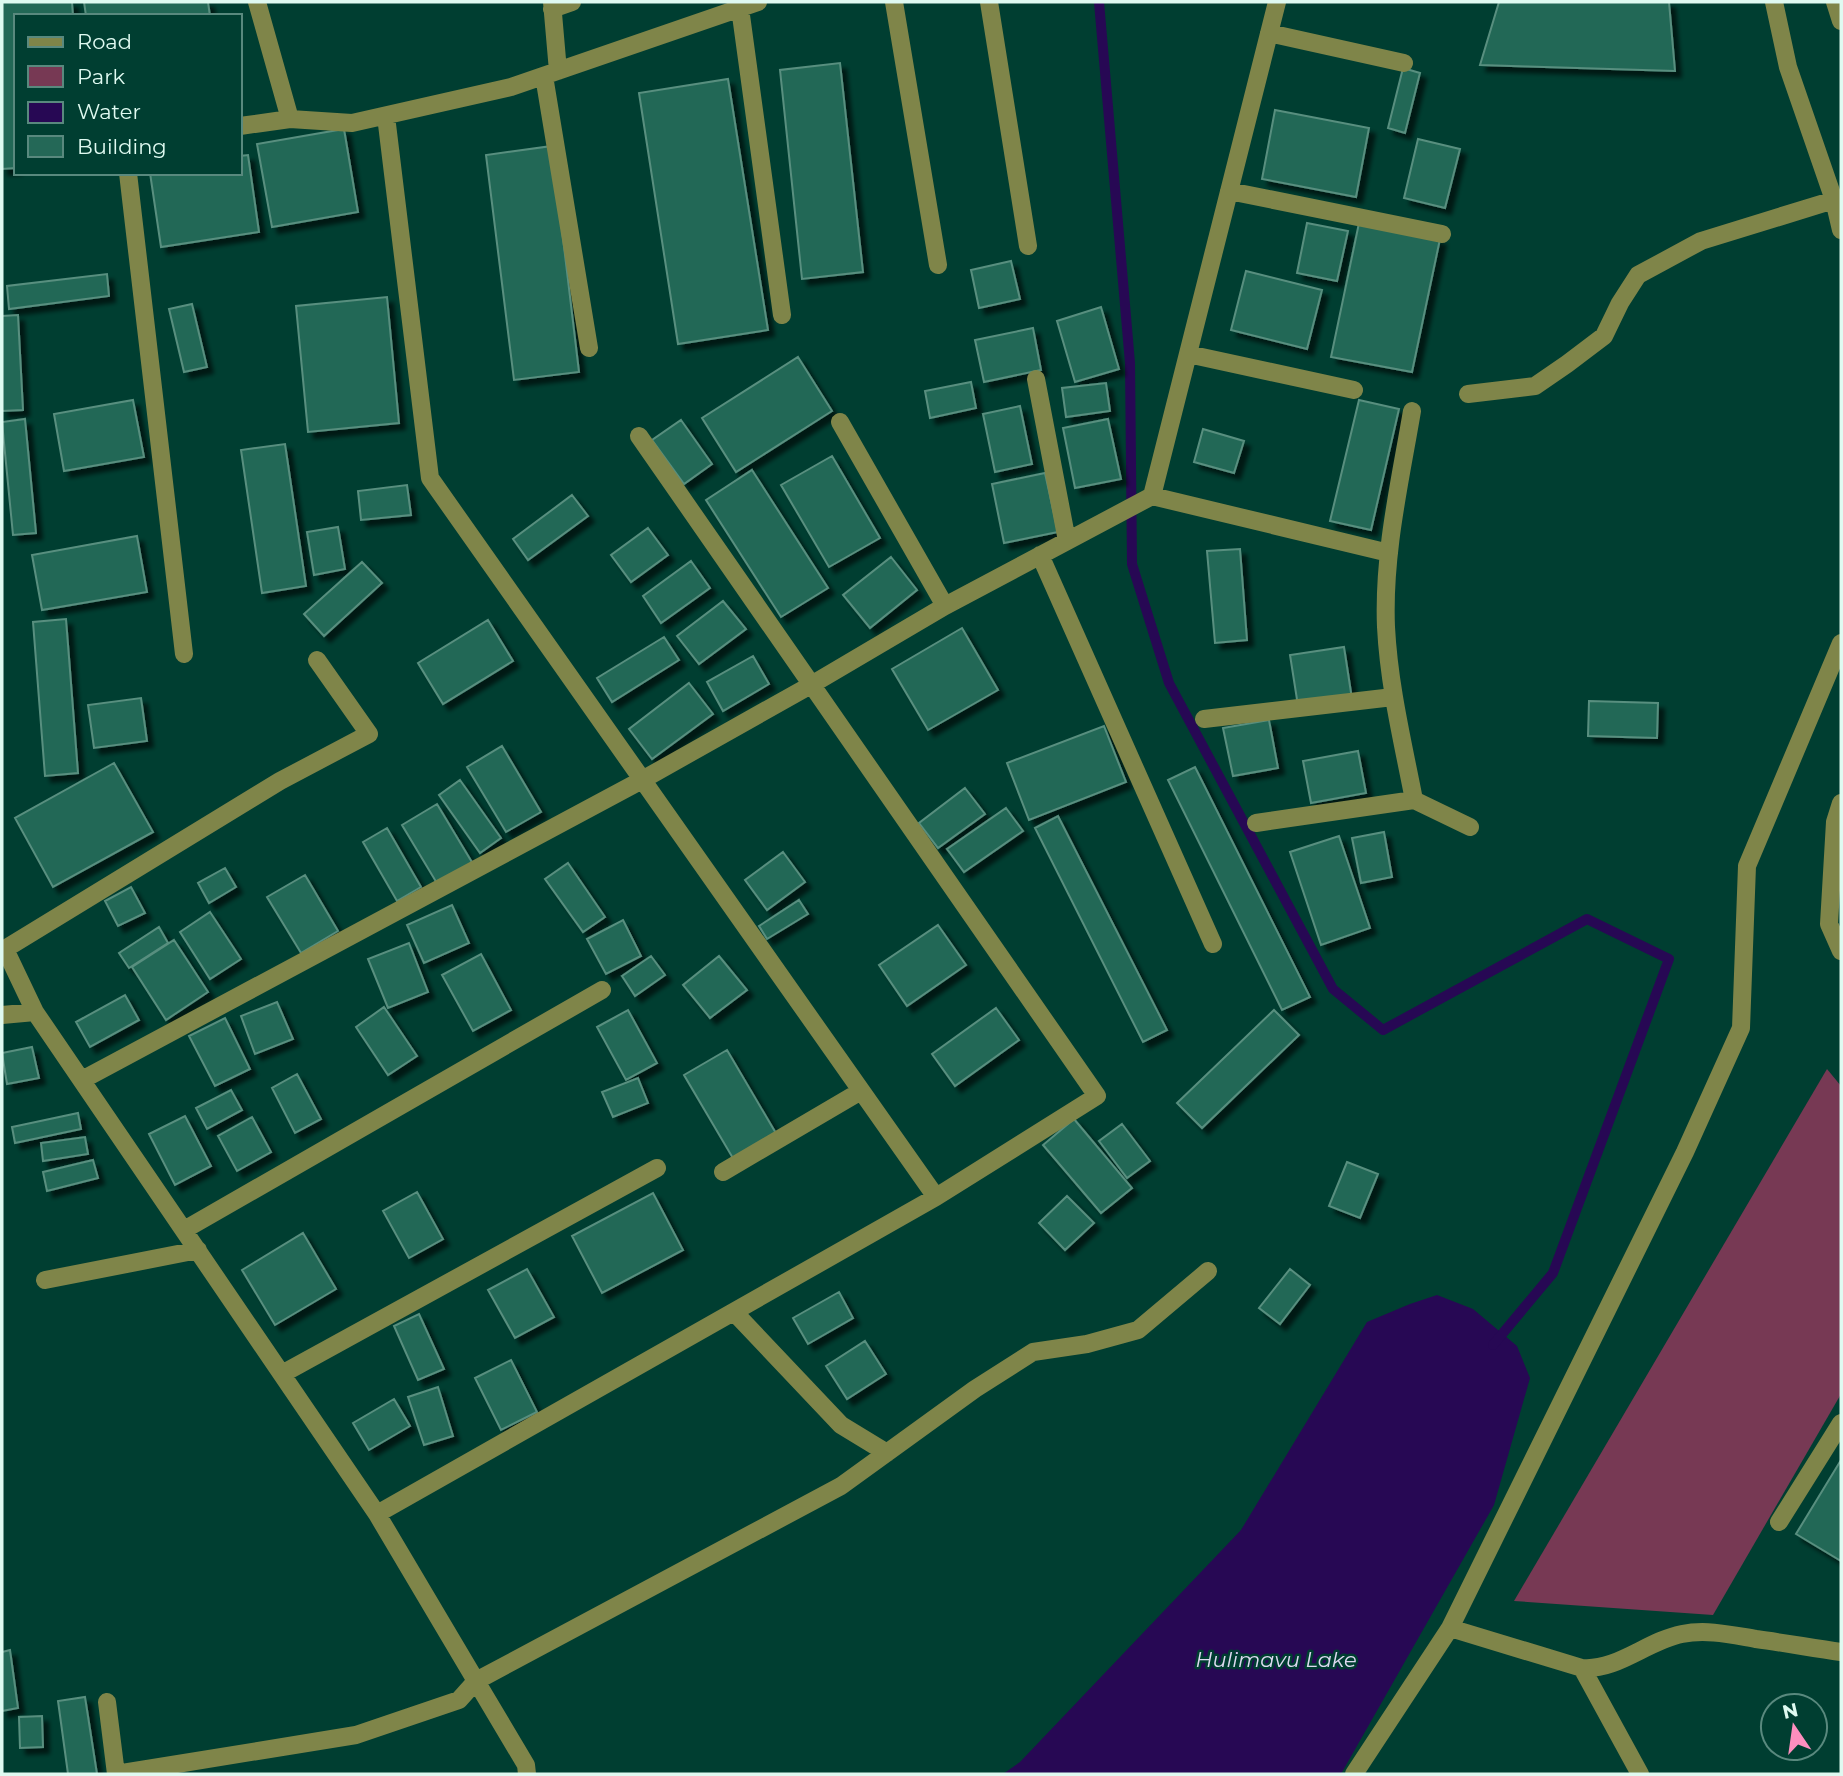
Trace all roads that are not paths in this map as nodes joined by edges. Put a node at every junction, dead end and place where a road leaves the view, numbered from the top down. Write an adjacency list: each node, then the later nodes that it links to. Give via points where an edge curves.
1 (257, 2): 16 (street)
2 (572, 2): 9 (street)
3 (758, 2): 10 (street)
4 (894, 2): 24 (street)
5 (989, 2): 23 (street)
6 (1277, 2): 12 (street)
7 (1774, 2): 20 (street, via 1788,67)
8 (1835, 2): 11 (street)
9 (552, 5): 14 (street)
10 (740, 8): 14 (street); 25 (street)
11 (1841, 21)
12 (1269, 33): 13 (street); 19 (street)
13 (1404, 63)
14 (551, 73): 15 (street, via 510,88); 26 (street)
15 (386, 116): 16 (street, via 352,123); 45 (street, via 430,478)
16 (290, 119): 17 (street)
17 (242, 126)
18 (128, 175): 40 (street)
19 (1230, 191): 22 (street); 27 (street)
20 (1833, 200): 21 (street); 30 (street, via 1701,242 1638,275 1604,336 1567,365 1535,386)
21 (1841, 230)
22 (1442, 234)
23 (1028, 246)
24 (938, 265)
25 (782, 315)
26 (589, 348)
27 (1188, 354): 29 (street); 34 (street)
28 (1036, 379): 35 (street)
29 (1354, 390)
30 (1468, 394)
31 (1412, 411): 36 (street)
32 (840, 422): 38 (street)
33 (639, 436): 42 (street)
34 (1150, 497): 35 (street); 36 (street)
35 (1067, 541): 37 (street)
36 (1389, 552): 43 (street, via 1386,626)
37 (1040, 555): 38 (street); 50 (street)
38 (945, 606): 42 (street)
39 (1841, 643): 70 (street, via 1747,866 1741,1028 1685,1152)
40 (184, 654)
41 (317, 660): 53 (street, via 369,734 280,781 5,949)
42 (811, 685): 45 (street); 59 (street, via 1097,1096)
43 (1393, 696): 44 (street); 46 (street)
44 (1204, 719)
45 (642, 780): 55 (street); 56 (street)
46 (1414, 800): 48 (street); 49 (street)
47 (1841, 803): 51 (street, via 1835,822 1829,924)
48 (1255, 823)
49 (1470, 827)
50 (1213, 944)
51 (1841, 951)
52 (601, 990): 60 (street)
53 (36, 1012): 54 (street); 55 (street)
54 (2, 1015)
55 (82, 1080): 60 (street)
56 (862, 1091): 58 (street); 59 (street)
57 (657, 1168): 65 (street)
58 (723, 1172)
59 (936, 1197): 64 (street)
60 (184, 1230): 61 (street)
61 (198, 1250): 63 (street); 65 (street)
62 (1208, 1271): 67 (street, via 1138,1330 1033,1352)
63 (45, 1280)
64 (734, 1312): 67 (street, via 841,1425); 68 (street)
65 (282, 1374): 68 (street)
66 (1841, 1423): 69 (street)
67 (887, 1453): 73 (street, via 841,1486)
68 (377, 1514): 73 (street)
69 (1779, 1522)
70 (1450, 1628): 72 (street); 77 (street)
71 (1841, 1652): 72 (street, via 1699,1632 1662,1640 1594,1669)
72 (1581, 1668): 78 (street)
73 (476, 1681): 75 (street, via 459,1700 356,1735); 76 (street)
74 (107, 1702): 75 (street)
75 (116, 1774)
76 (527, 1774)
77 (1354, 1774)
78 (1640, 1774)

